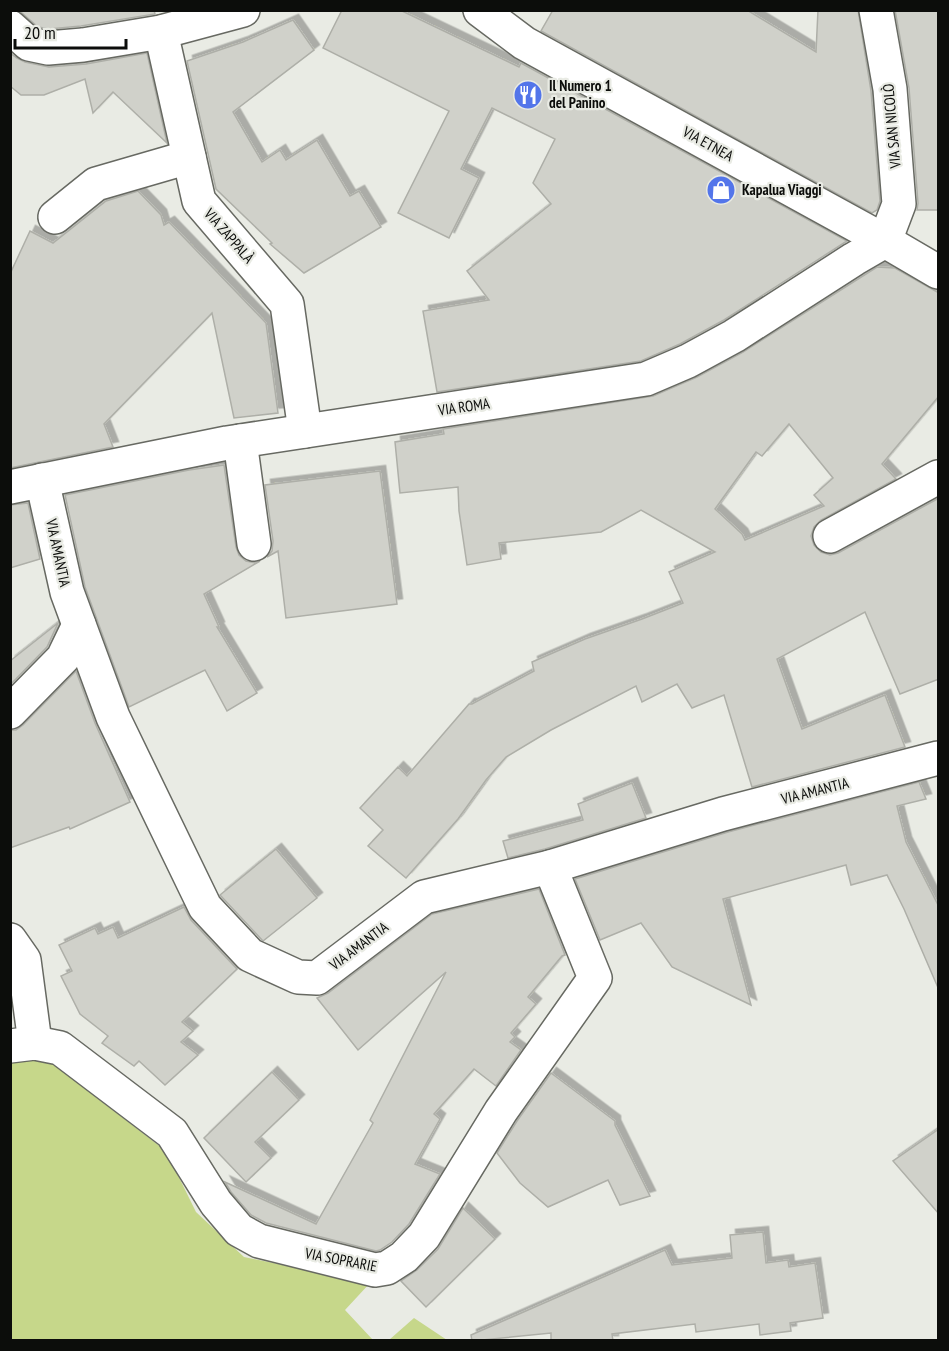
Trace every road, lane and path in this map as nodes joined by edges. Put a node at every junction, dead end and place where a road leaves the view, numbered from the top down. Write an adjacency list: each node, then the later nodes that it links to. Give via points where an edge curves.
1 (243, 10): 5 (street)
2 (480, 10): 8 (street, VIA ETNEA, via 524,43)
3 (876, 10): 8 (street, VIA SAN NICOLÒ, via 890,89 899,204)
4 (10, 27): 5 (street, via 29,44 48,48)
5 (161, 32): 6 (street, VIA ZAPPALÀ)
6 (189, 157): 7 (street, via 96,184); 10 (street, VIA ZAPPALÀ, via 199,201 287,304)
7 (55, 217)
8 (885, 241): 9 (street, VIA ETNEA); 10 (street, VIA ROMA, via 734,336 646,379)
9 (939, 272)
10 (305, 431): 11 (street, VIA ROMA)
11 (240, 441): 13 (street, VIA ROMA); 16 (street)
12 (939, 477): 15 (street)
13 (42, 480): 14 (street, VIA ROMA); 17 (street, VIA AMANTIA, via 67,592)
14 (10, 487)
15 (830, 536)
16 (254, 544)
17 (79, 625): 18 (street, via 63,658); 20 (street, VIA AMANTIA, via 113,717 205,907 250,955 297,977 317,978 424,897)
18 (10, 712)
19 (938, 761): 20 (street, VIA AMANTIA, via 723,814)
20 (550, 867): 22 (street, VIA SOPRARIE, via 595,978 501,1111 424,1236 387,1268 375,1270 292,1250 259,1241 239,1230 216,1203 172,1133 60,1048)
21 (10, 940): 22 (street, via 24,960)
22 (23, 1044)

